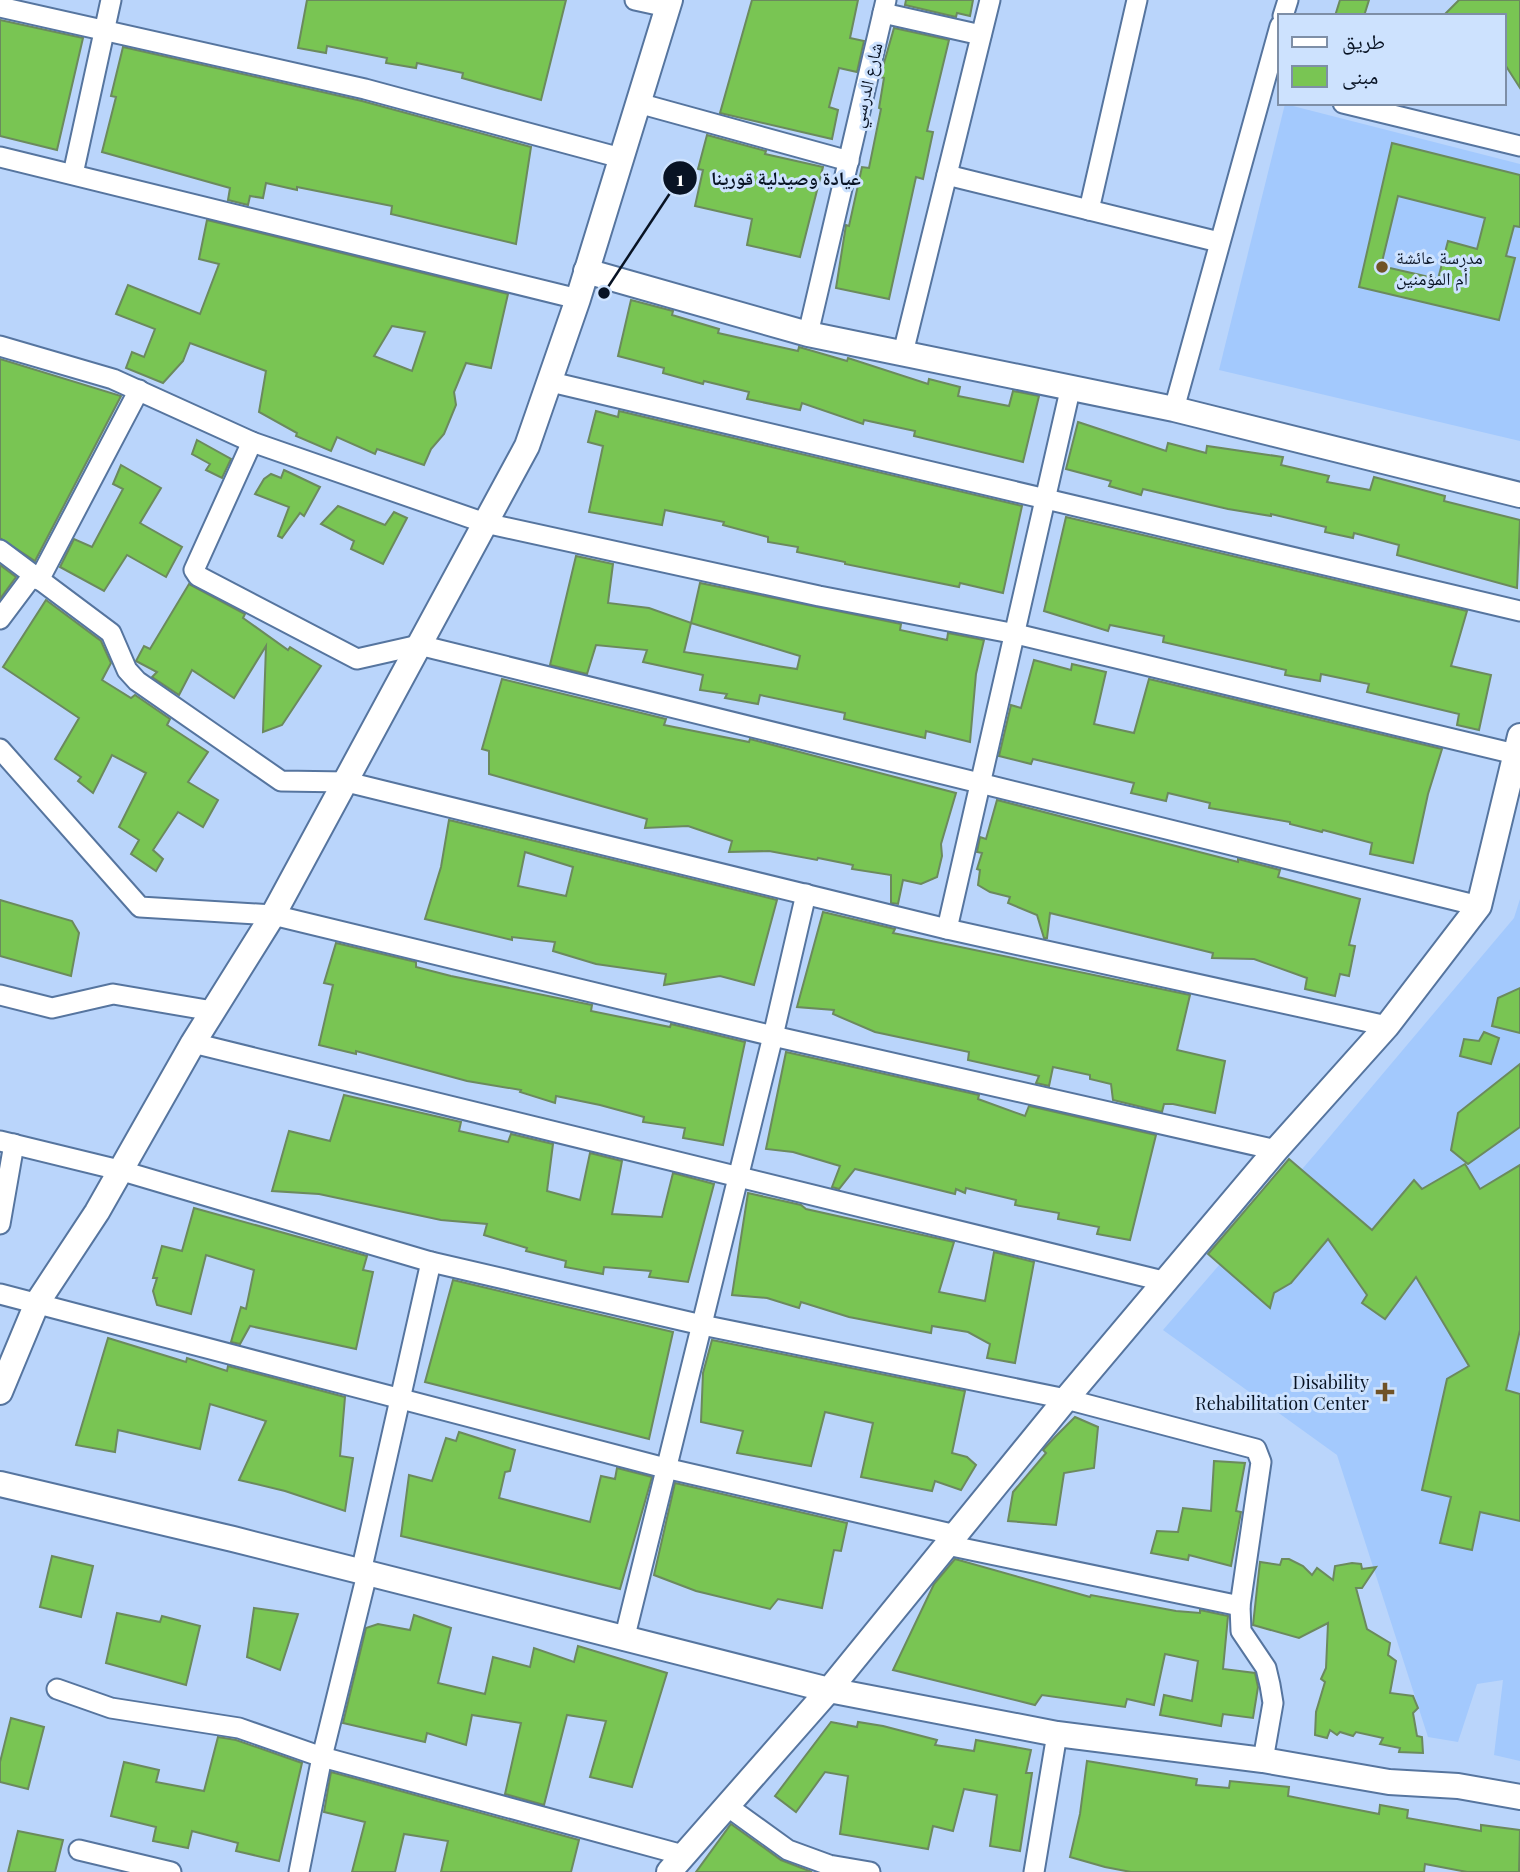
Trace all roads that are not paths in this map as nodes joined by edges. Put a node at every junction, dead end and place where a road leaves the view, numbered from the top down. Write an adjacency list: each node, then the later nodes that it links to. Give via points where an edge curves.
1 (111, 0): 8 (street)
2 (635, 0): 5 (street)
3 (990, 0): 9 (street)
4 (1137, 0): 20 (street)
5 (668, 4): 12 (street)
6 (0, 6): 8 (street)
7 (884, 7): 9 (street); 17 (street, شارع الدرسي)
8 (104, 32): 16 (street, via 365,89); 18 (street)
9 (981, 35): 19 (street)
10 (1278, 39): 11 (street)
11 (1271, 86): 21 (street)
12 (638, 103): 16 (street); 17 (street)
13 (1351, 105): 14 (street)
14 (1520, 146)
15 (0, 157): 18 (street)
16 (621, 158): 22 (street)
17 (849, 161): 24 (street, شارع الدرسي)
18 (74, 174): 23 (street)
19 (947, 175): 20 (street); 26 (street)
20 (1089, 210): 21 (street)
21 (1219, 242): 30 (street)
22 (586, 271): 23 (street); 24 (street)
23 (578, 299): 27 (street)
24 (808, 334): 26 (street)
25 (0, 346): 29 (street)
26 (903, 353): 28 (street)
27 (551, 382): 33 (street); 34 (street, via 527,446)
28 (1071, 386): 30 (street); 33 (street)
29 (139, 390): 31 (street); 36 (street)
30 (1174, 409): 32 (street)
31 (252, 442): 34 (street); 40 (street, via 195,562 198,576 358,659)
32 (1520, 495)
33 (1045, 501): 37 (street); 39 (street)
34 (485, 523): 39 (street); 40 (street)
35 (0, 550): 36 (street)
36 (36, 577): 38 (street); 43 (street, via 111,633 127,670 137,681 281,780)
37 (1520, 611)
38 (0, 619)
39 (1016, 635): 41 (street); 44 (street)
40 (419, 645): 43 (street); 44 (street)
41 (1517, 745): 46 (street)
42 (0, 749): 47 (street, via 139,907)
43 (347, 782): 45 (street); 47 (street)
44 (981, 784): 46 (street); 48 (street)
45 (806, 894): 48 (street); 52 (street)
46 (1479, 906): 51 (street)
47 (273, 915): 50 (street); 52 (street)
48 (947, 929): 51 (street)
49 (0, 995): 50 (street, via 52,1008 113,994)
50 (213, 1011): 53 (street)
51 (1387, 1026): 55 (street)
52 (774, 1036): 55 (street); 57 (street)
53 (193, 1043): 56 (street); 57 (street)
54 (7, 1142): 56 (street); 58 (street)
55 (1276, 1150): 60 (street)
56 (119, 1170): 59 (street); 62 (street)
57 (737, 1177): 60 (street); 63 (street)
58 (0, 1224)
59 (432, 1262): 63 (street); 66 (street)
60 (1167, 1282): 65 (street)
61 (0, 1294): 62 (street)
62 (37, 1303): 64 (street); 66 (street)
63 (702, 1325): 65 (street); 67 (street)
64 (0, 1392)
65 (1066, 1399): 69 (street); 71 (street, via 1256,1449 1261,1462)
66 (400, 1401): 67 (street); 70 (street)
67 (665, 1468): 69 (street); 72 (street)
68 (0, 1484): 70 (street)
69 (951, 1540): 71 (street); 74 (street)
70 (364, 1573): 72 (street); 76 (street)
71 (1240, 1606): 77 (street, via 1241,1631 1266,1668 1273,1703)
72 (624, 1640): 74 (street)
73 (57, 1689): 76 (street, via 111,1707 239,1728)
74 (829, 1690): 75 (street); 79 (street)
75 (1057, 1734): 77 (street); 85 (street)
76 (322, 1757): 81 (street); 83 (street)
77 (1264, 1760): 78 (street, via 1389,1782 1458,1786)
78 (1520, 1797)
79 (727, 1806): 81 (street); 84 (street, via 788,1850 828,1865)
80 (79, 1850): 82 (street)
81 (676, 1863)
82 (171, 1872)
83 (299, 1872)
84 (870, 1872)
85 (1034, 1872)

